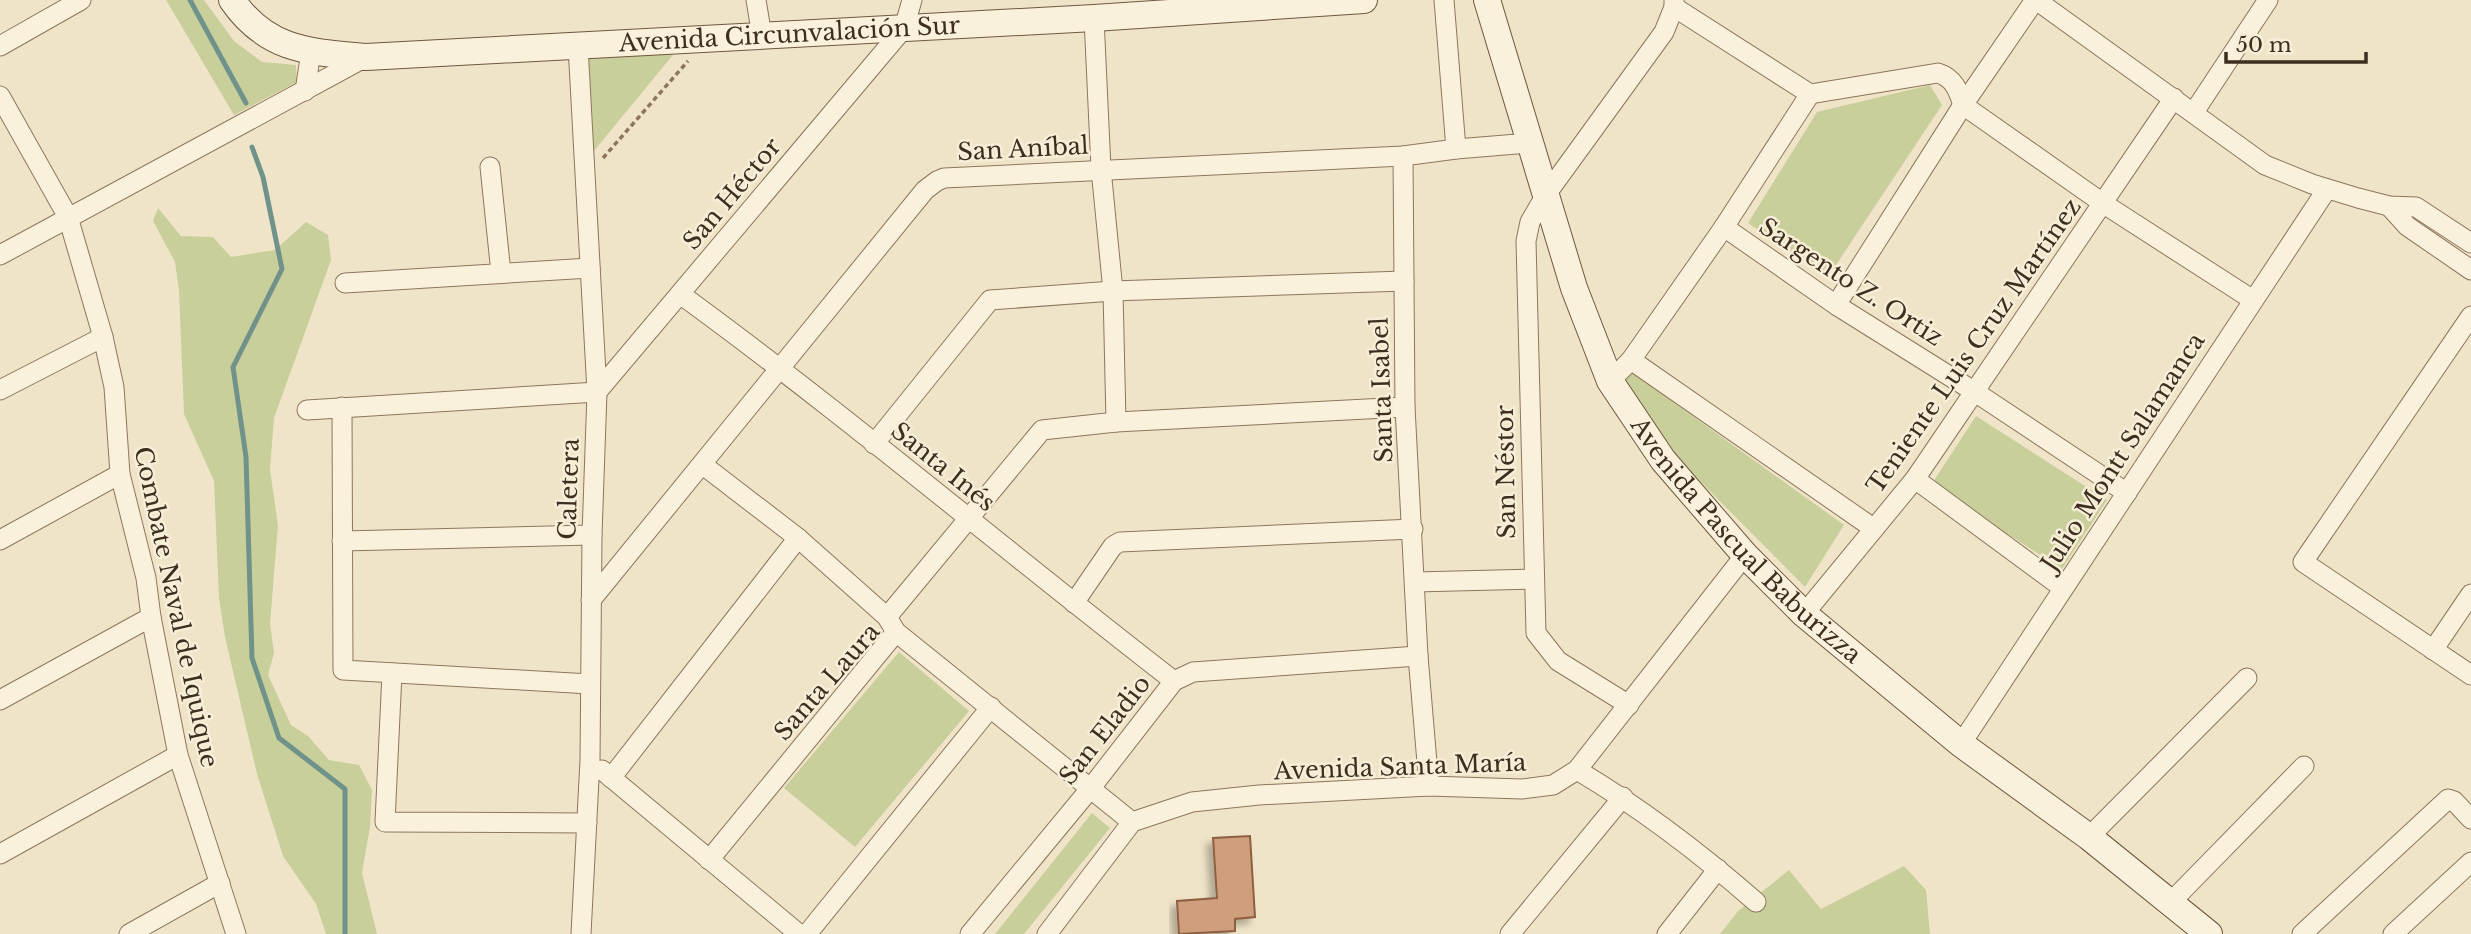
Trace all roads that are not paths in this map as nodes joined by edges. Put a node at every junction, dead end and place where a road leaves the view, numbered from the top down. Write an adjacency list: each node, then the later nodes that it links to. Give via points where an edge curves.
1 (81, 0): 15 (street)
2 (232, 0): 17 (main road, Avenida Circunvalación Sur, via 259,32)
3 (756, 0): 14 (street)
4 (912, 0): 13 (street)
5 (1350, 0): 6 (main road, Avenida Circunvalación Sur); 12 (main road, Avenida Circunvalación Sur)
6 (1364, 0)
7 (1444, 0): 26 (street)
8 (1487, 0): 25 (main road, Avenida Pascual Baburizza)
9 (2035, 0): 22 (street); 23 (street)
10 (2267, 0): 24 (street)
11 (1674, 4): 20 (street); 31 (street, San Néstor, via 1664,32)
12 (1094, 18): 13 (main road, Avenida Circunvalación Sur); 29 (street)
13 (904, 28): 14 (main road, Avenida Circunvalación Sur); 44 (street, San Héctor)
14 (762, 36): 16 (main road, Avenida Circunvalación Sur)
15 (0, 46)
16 (578, 46): 18 (main road, Avenida Circunvalación Sur); 38 (street, Caletera)
17 (311, 52): 18 (main road, Avenida Circunvalación Sur); 19 (street)
18 (366, 57): 19 (street)
19 (305, 90): 34 (street)
20 (1810, 94): 23 (street, via 1938,72 1954,83); 35 (street)
21 (0, 96): 34 (street, Combate Naval de Iquique)
22 (2174, 98): 24 (street); 32 (street, Teniente Luis Cruz Martínez)
23 (1963, 105): 32 (street); 46 (street)
24 (2194, 112): 30 (street, via 2265,165)
25 (1529, 143): 26 (street, San Aníbal); 31 (main road, Avenida Pascual Baburizza)
26 (1455, 149): 27 (street, San Aníbal)
27 (1403, 156): 29 (street, San Aníbal); 41 (street)
28 (490, 167): 40 (street)
29 (1101, 169): 43 (street); 50 (street, San Aníbal, via 944,178 931,184)
30 (2327, 189): 33 (street); 45 (street, Julio Montt Salamanca)
31 (1545, 196): 51 (main road, Avenida Pascual Baburizza); 72 (street, San Néstor, via 1525,241)
32 (2104, 204): 45 (street); 54 (street, Teniente Luis Cruz Martínez)
33 (2389, 206): 36 (street, via 2416,207); 39 (street, via 2407,226)
34 (68, 217): 37 (street); 48 (street, Combate Naval de Iquique)
35 (1724, 227): 46 (street, Sargento Z. Ortiz); 49 (street)
36 (2471, 243)
37 (0, 255)
38 (590, 268): 40 (street); 53 (street, Caletera)
39 (2471, 270)
40 (500, 273): 42 (street)
41 (1404, 281): 43 (street, Santa Isabel); 56 (street, Santa Isabel)
42 (345, 283)
43 (1114, 291): 58 (street); 59 (street, Santa Isabel, via 990,300)
44 (680, 294): 50 (street, Santa Inés); 53 (street, San Héctor)
45 (2253, 300): 63 (street, Julio Montt Salamanca)
46 (1836, 305): 54 (street, Sargento Z. Ortiz)
47 (2471, 316): 81 (street, via 2303,562)
48 (103, 337): 52 (street); 61 (street, Combate Naval de Iquique, via 114,387)
49 (1631, 360): 51 (street); 65 (street)
50 (781, 368): 59 (street, Santa Inés); 60 (street, San Aníbal)
51 (1610, 381): 71 (main road, Avenida Pascual Baburizza, via 1663,460)
52 (0, 390)
53 (597, 391): 55 (street); 67 (street, Caletera)
54 (1975, 391): 62 (street, Teniente Luis Cruz Martínez); 63 (street, Sargento Z. Ortiz)
55 (342, 407): 57 (street); 70 (street)
56 (1405, 407): 58 (street); 66 (street, Santa Isabel)
57 (307, 410)
58 (1116, 422): 64 (street, via 1042,430)
59 (874, 444): 64 (street, Santa Inés)
60 (703, 465): 68 (street); 76 (street, San Aníbal)
61 (120, 474): 69 (street); 79 (street, Combate Naval de Iquique)
62 (1915, 479): 65 (street, Teniente Luis Cruz Martínez); 74 (street)
63 (2127, 493): 74 (street, Julio Montt Salamanca)
64 (970, 519): 77 (street, Santa Inés); 80 (street)
65 (1873, 528): 78 (street, Teniente Luis Cruz Martínez)
66 (1413, 529): 73 (street, Santa Isabel); 77 (street, via 1120,542)
67 (592, 535): 70 (street); 76 (street, Caletera)
68 (798, 538): 80 (street); 96 (street)
69 (0, 540)
70 (342, 541): 83 (street, via 343,670)
71 (1745, 555): 78 (main road, Avenida Pascual Baburizza); 89 (street, Avenida Santa María)
72 (1533, 579): 73 (street); 89 (street, San Néstor, via 1536,633 1548,650)
73 (1415, 582): 82 (street, Santa Isabel)
74 (2063, 588): 91 (street, Julio Montt Salamanca)
75 (2471, 594): 81 (street)
76 (591, 600): 87 (street, Caletera)
77 (1074, 603): 86 (street, Santa Inés)
78 (1804, 614): 91 (main road, Avenida Pascual Baburizza)
79 (151, 617): 88 (street); 92 (street, Combate Naval de Iquique)
80 (891, 624): 90 (street, Santa Laura); 105 (street, Santa Laura)
81 (2433, 650): 84 (street)
82 (1418, 656): 86 (street, San Eladio, via 1193,671); 97 (street, Santa Isabel)
83 (392, 673): 87 (street); 102 (street, via 385,821)
84 (2471, 675)
85 (2247, 678): 103 (street)
86 (1174, 681): 98 (street, San Eladio)
87 (590, 684): 93 (street, Caletera)
88 (0, 700)
89 (1629, 705): 95 (street, Avenida Santa María)
90 (991, 708): 98 (street, Santa Laura); 115 (street)
91 (1961, 744): 103 (main road, Avenida Pascual Baburizza)
92 (178, 755): 104 (street); 108 (street, Combate Naval de Iquique)
93 (590, 760): 96 (street); 102 (street, Caletera)
94 (2304, 766): 110 (street)
95 (1577, 770): 97 (street, Avenida Santa María, via 1553,785 1522,789); 99 (street)
96 (611, 778): 105 (street)
97 (1429, 786): 101 (street, Avenida Santa María, via 1192,802)
98 (1090, 789): 101 (street, Santa Laura); 116 (street, San Eladio)
99 (1623, 797): 107 (street); 118 (street)
100 (2471, 819): 121 (street, via 2448,799)
101 (1132, 822): 117 (street)
102 (587, 823): 111 (street, Caletera)
103 (2089, 837): 110 (main road, Avenida Pascual Baburizza)
104 (0, 854)
105 (709, 860): 114 (street)
106 (2471, 862): 122 (street)
107 (1718, 870): 109 (street); 119 (street)
108 (220, 883): 112 (street); 113 (street, Combate Naval de Iquique)
109 (1756, 902)
110 (2171, 902): 120 (main road, Avenida Pascual Baburizza)
111 (587, 930)
112 (129, 934)
113 (236, 934)
114 (799, 934)
115 (807, 934)
116 (970, 934)
117 (1047, 934)
118 (1510, 934)
119 (1667, 934)
120 (2209, 934)
121 (2302, 934)
122 (2393, 934)

